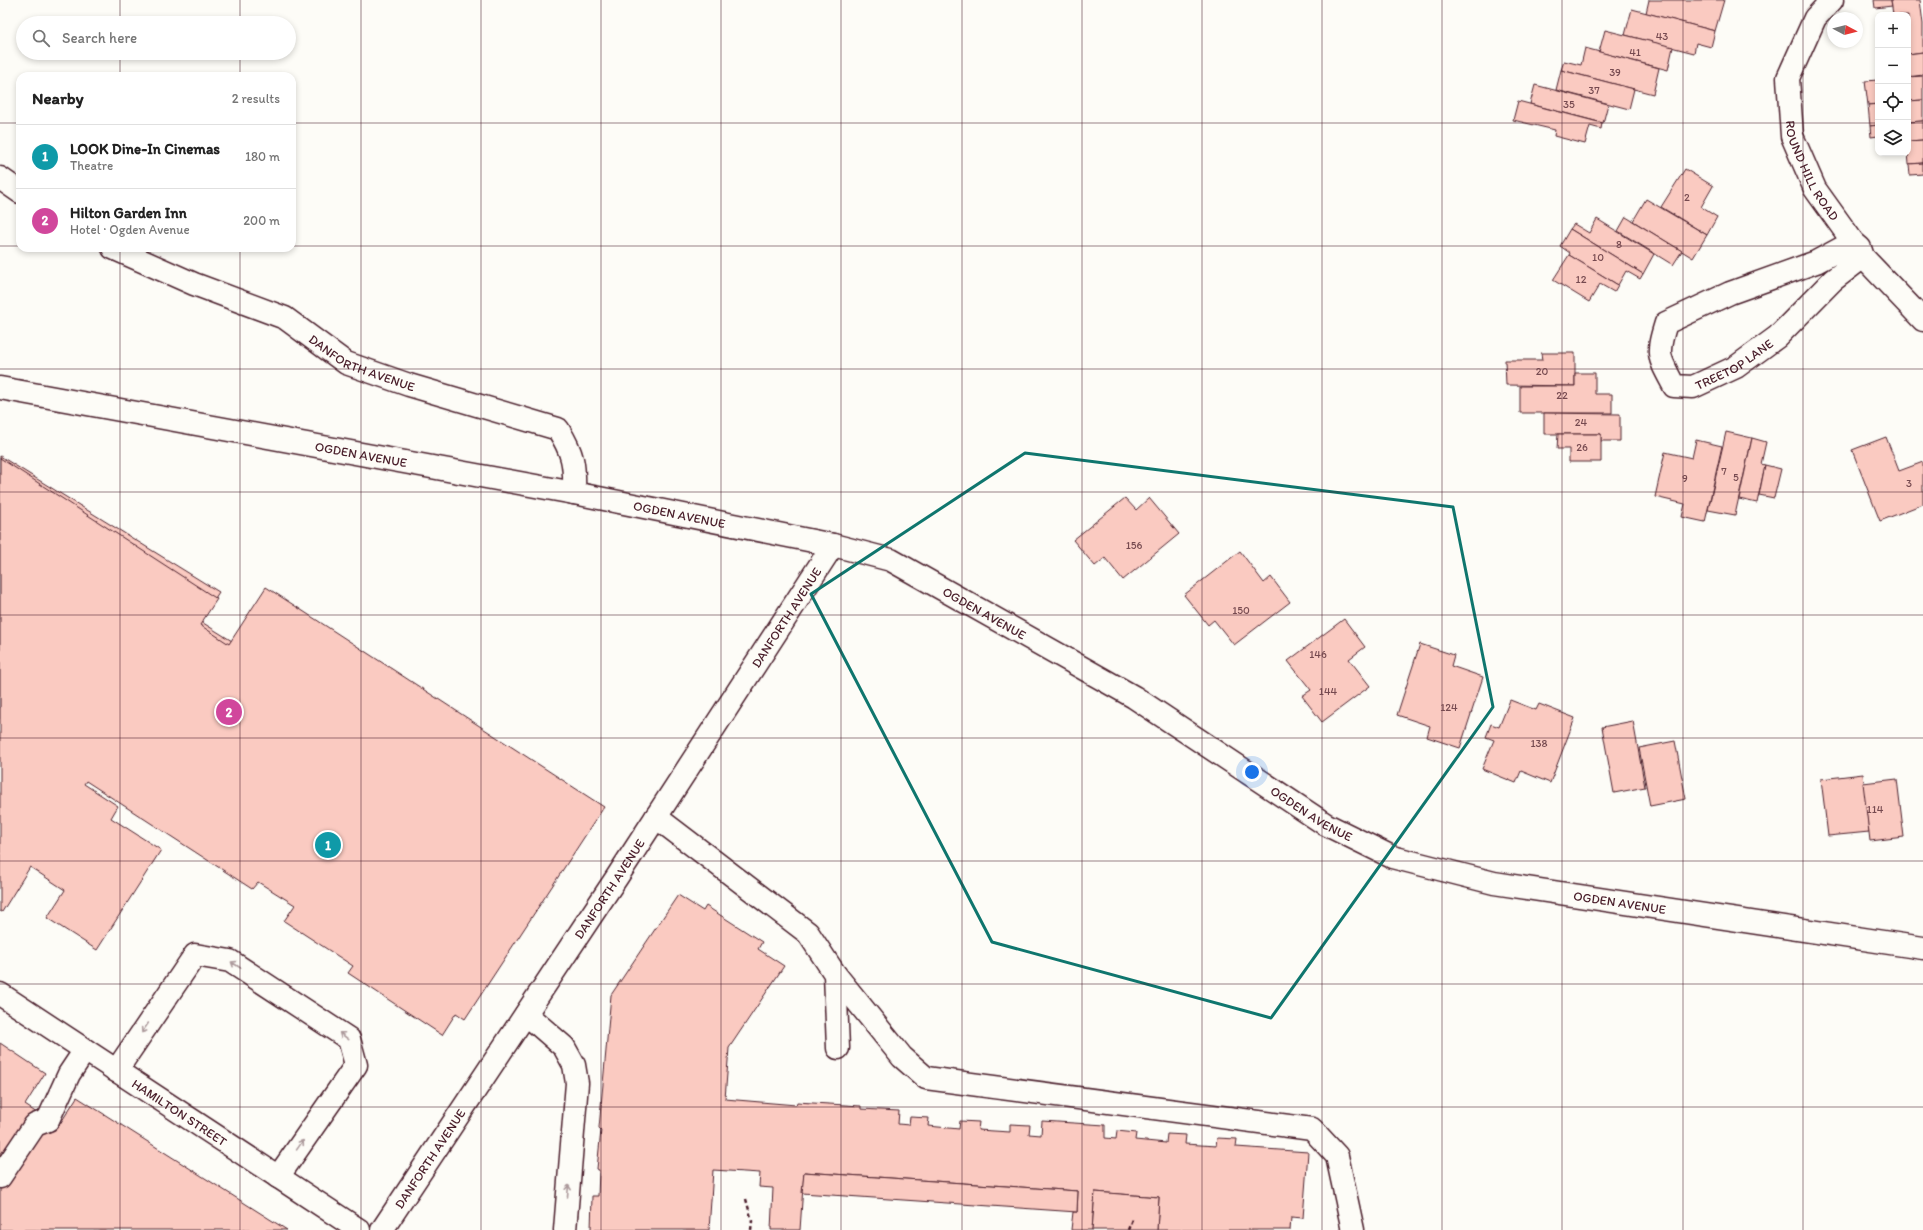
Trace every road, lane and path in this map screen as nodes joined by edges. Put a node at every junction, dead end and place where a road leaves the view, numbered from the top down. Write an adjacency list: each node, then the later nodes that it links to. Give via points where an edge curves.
1 (1832, 0): 4 (street, ROUND HILL ROAD, via 1815,18 1788,78 1792,136 1815,189)
2 (0, 178): 3 (street)
3 (16, 189)
4 (1858, 249): 4 (street, TREETOP LANE, via 1730,293 1666,323 1659,355 1674,386 1693,388 1736,367 1777,337 1833,280); 6 (street, ROUND HILL ROAD)
5 (122, 252): 8 (street, DANFORTH AVENUE, via 194,284 285,318 346,363 409,385 558,429 569,446 574,468)
6 (1923, 320)
7 (0, 388): 8 (street, OGDEN AVENUE)
8 (574, 493): 9 (street, OGDEN AVENUE)
9 (833, 545): 10 (street, DANFORTH AVENUE); 11 (street, OGDEN AVENUE, via 891,560 1134,697 1325,824 1392,857 1494,883)
10 (656, 817): 12 (street, via 808,933); 14 (street, DANFORTH AVENUE)
11 (1923, 948)
12 (836, 974): 15 (street); 27 (street, via 902,1057 926,1078 1312,1129 1337,1156)
13 (0, 994): 16 (street, HAMILTON STREET)
14 (526, 1014): 23 (street, DANFORTH AVENUE); 24 (street, one-way to 14, via 577,1083 574,1065 564,1047)
15 (838, 1048)
16 (85, 1050): 17 (street, HAMILTON STREET); 18 (street, via 69,1074 48,1120 35,1125)
17 (116, 1071): 19 (street, HAMILTON STREET); 19 (street, one-way to 17, via 356,1065 349,1039 230,961 195,956)
18 (0, 1177)
19 (278, 1177): 22 (street, HAMILTON STREET)
20 (746, 1199): 25 (path, via 752,1221)
21 (1132, 1219): 26 (path)
22 (359, 1230)
23 (382, 1230)
24 (565, 1230)
25 (751, 1230)
26 (1128, 1230)
27 (1353, 1230)

